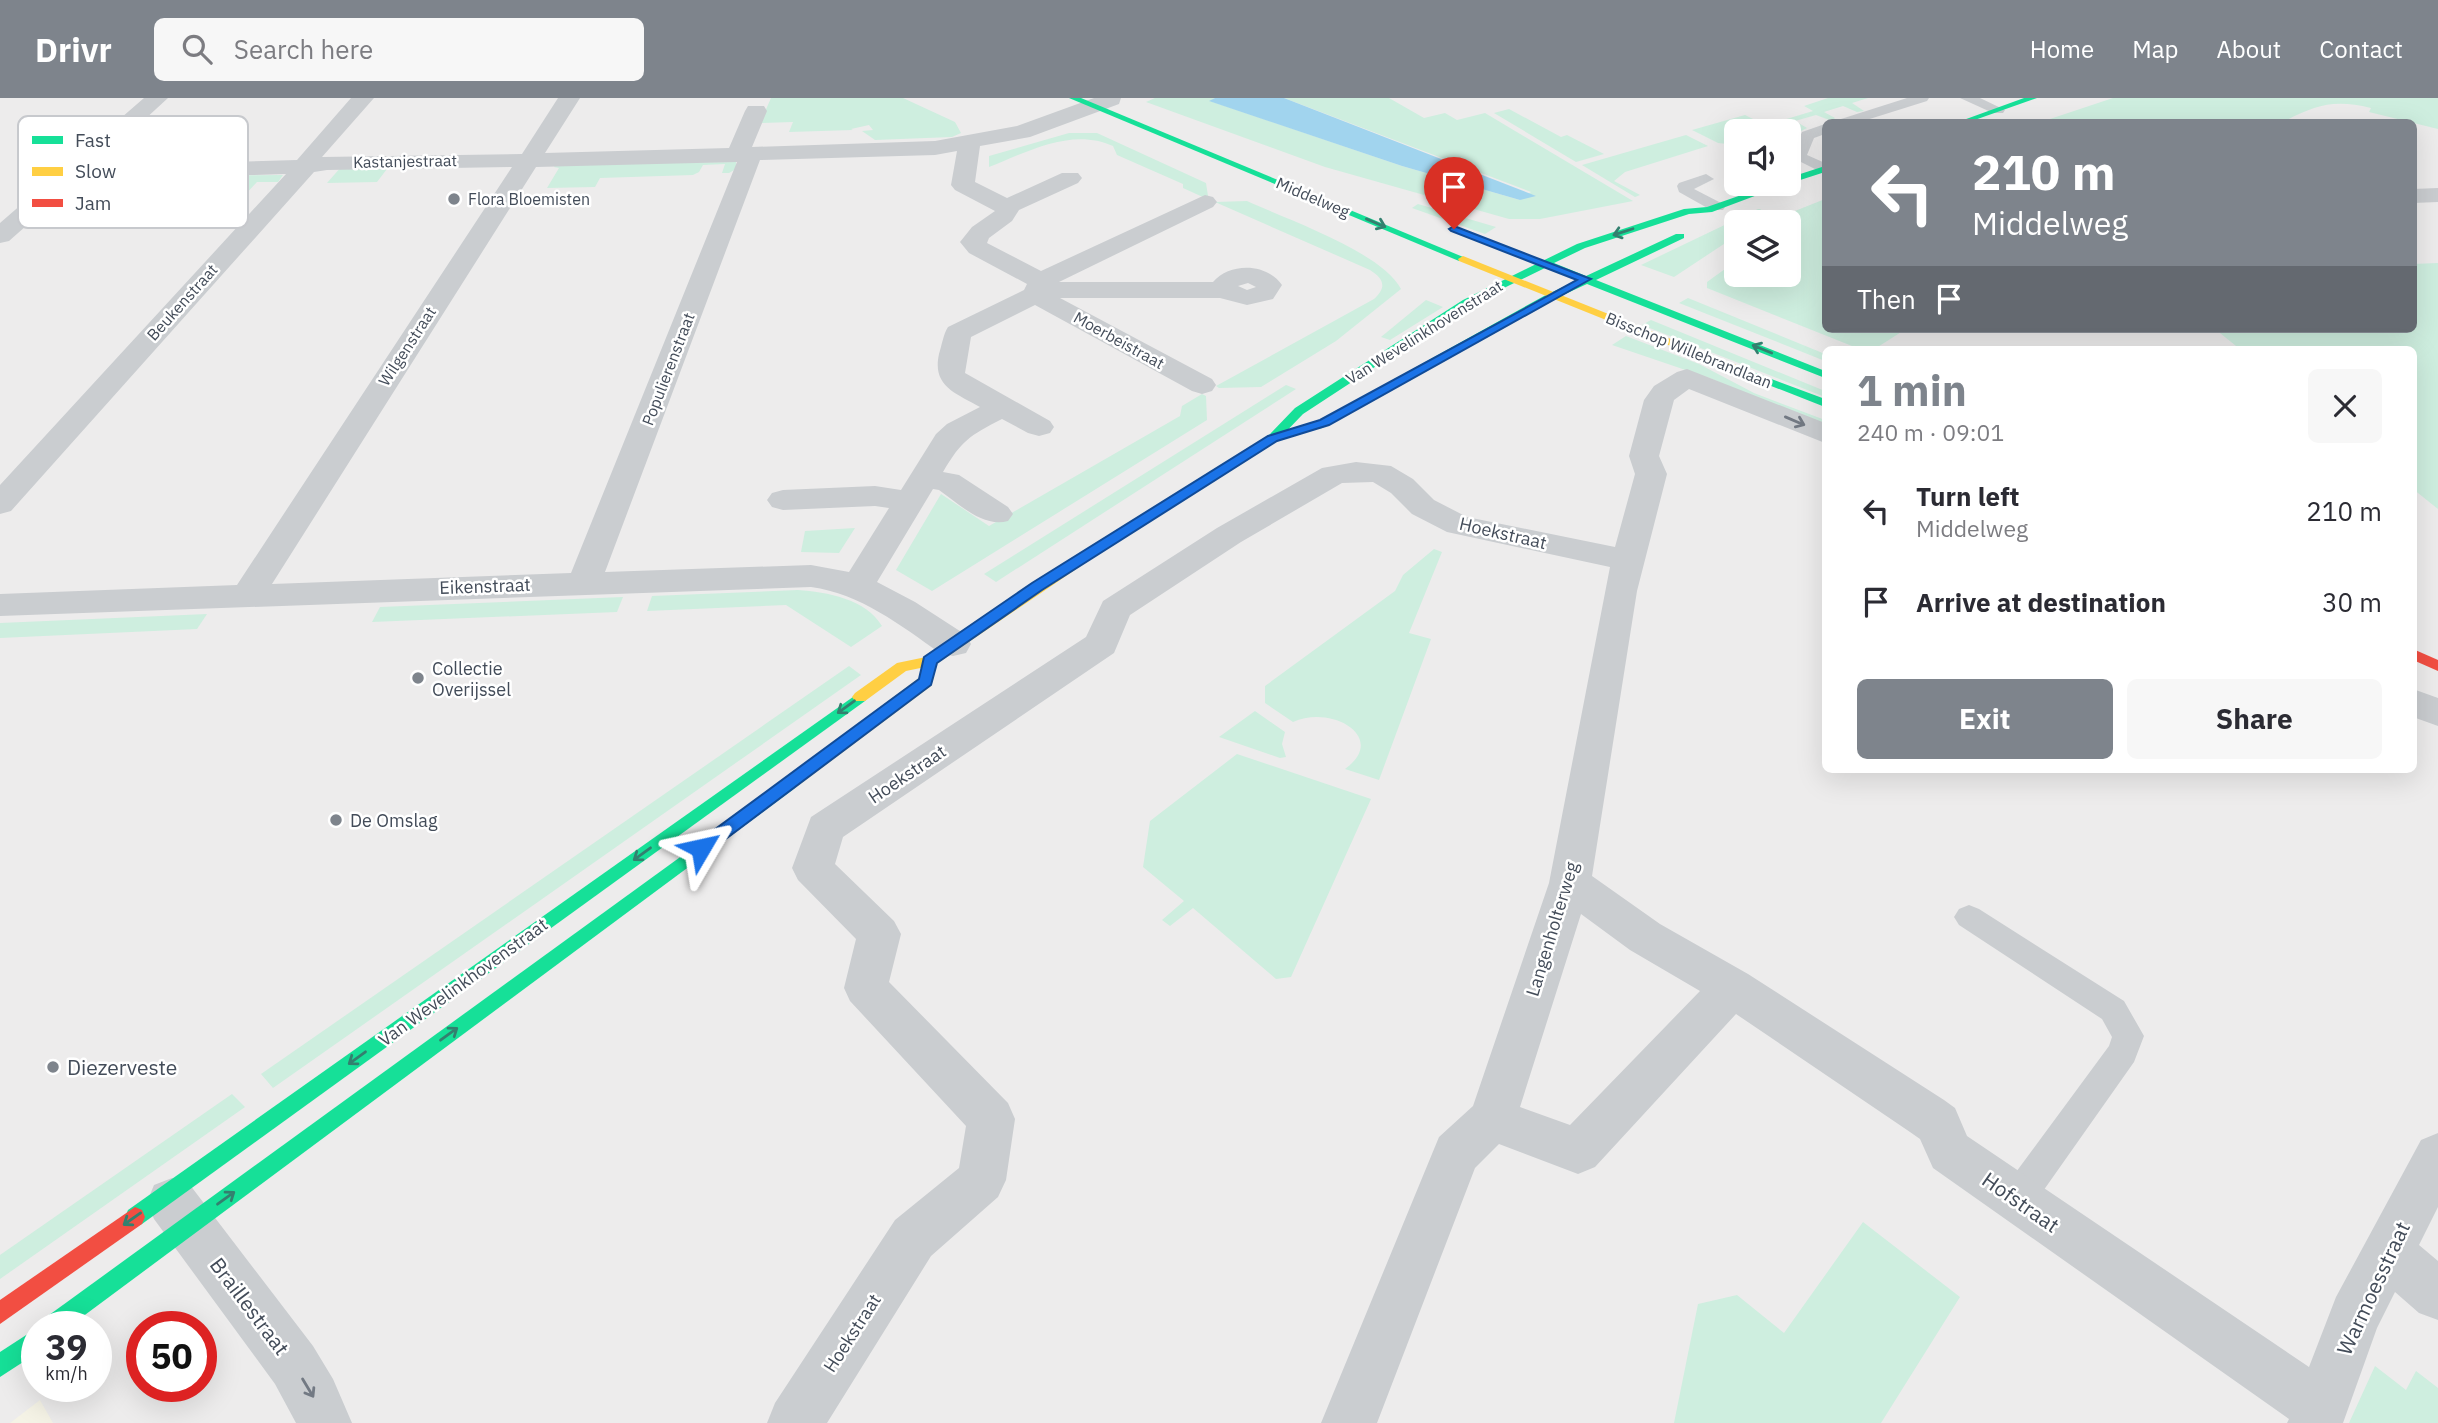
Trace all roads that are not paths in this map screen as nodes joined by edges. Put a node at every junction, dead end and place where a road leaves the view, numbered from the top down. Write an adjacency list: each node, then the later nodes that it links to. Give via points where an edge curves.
1 (157, 98): 10 (street)
2 (363, 98): 23 (street, Beukenstraat, via 309,159)
3 (569, 98): 21 (street, Wilgenstraat)
4 (1922, 98): 11 (lane)
5 (1967, 98): 8 (lane)
6 (2034, 98): 8 (main road)
7 (1097, 100): 14 (street, Kastanjestraat, via 1032,129); 16 (main road); 40 (main road, Middelweg, one-way to 40)
8 (1998, 110): 12 (main road)
9 (756, 111): 18 (street)
10 (137, 116)
11 (1856, 119)
12 (1971, 119)
13 (1822, 130): 15 (lane, via 1807,135)
14 (969, 144): 18 (street, Kastanjestraat); 34 (street, via 963,185)
15 (1801, 145)
16 (1259, 157)
17 (1801, 160): 19 (lane)
18 (738, 167): 21 (street, Kastanjestraat); 58 (street, Populierenstraat)
19 (1822, 168)
20 (1822, 170): 24 (main road)
21 (520, 171): 23 (street, Kastanjestraat, via 327,163); 27 (street, Kastanjestraat); 60 (street, Wilgenstraat)
22 (248, 176): 23 (street, Kastanjestraat)
23 (315, 177): 55 (street, Beukenstraat, via 284,188)
24 (1801, 177)
25 (1070, 178): 34 (street, Moerbeistraat)
26 (1706, 179): 35 (lane, via 1685,186)
27 (432, 184)
28 (2438, 195): 32 (street)
29 (12, 196): 30 (street)
30 (18, 196)
31 (1755, 196): 35 (main road, Van Wevelinkhovenstraat)
32 (2417, 196)
33 (1205, 202): 42 (street, Moerbeistraat)
34 (1006, 207): 42 (street, Moerbeistraat, via 1001,220 979,232 973,242)
35 (1706, 218): 39 (main road, Van Wevelinkhovenstraat, one-way to 39, via 1688,211); 41 (main road, Van Wevelinkhovenstraat)
36 (18, 221): 37 (street)
37 (0, 236)
38 (1520, 254): 39 (main road)
39 (1543, 263): 40 (main road, Van Wevelinkhovenstraat); 41 (main road)
40 (1511, 279): 44 (main road, Middelweg); 52 (main road, Van Wevelinkhovenstraat, via 1299,411)
41 (1586, 279): 44 (main road, Van Wevelinkhovenstraat); 45 (main road, Bisschop Willebrandlaan, one-way to 41)
42 (1038, 288): 43 (street, Moerbeistraat); 47 (street, Moerbeistraat); 49 (street, Moerbeistraat, via 964,328 954,341 952,377)
43 (1226, 290)
44 (1553, 295): 48 (main road, Bisschop Willebrandlaan, via 1624,327); 52 (main road, Van Wevelinkhovenstraat, via 1325,423)
45 (1822, 374)
46 (1686, 378): 51 (street, Bisschop Willebrandlaan, one-way to 51); 57 (street, Langenholterweg, via 1659,400 1644,456 1651,474)
47 (1202, 385)
48 (1822, 402)
49 (1000, 408): 50 (street, Moerbeistraat); 53 (street, via 950,437)
50 (1039, 427)
51 (1822, 433)
52 (1273, 438): 62 (main road, Van Wevelinkhovenstraat)
53 (917, 489): 54 (street, via 875,496); 56 (street, via 948,482); 59 (street)
54 (783, 500)
55 (0, 504)
56 (998, 514)
57 (1627, 560): 67 (street, Langenholterweg); 82 (street, Hoekstraat, via 1458,525 1423,506 1380,473 1333,475 1115,609 1101,644 825,828 813,868 879,934 866,988 992,1119 982,1180 913,1238)
58 (584, 582): 59 (street, Eikenstraat, via 811,576 842,579); 60 (street, Eikenstraat)
59 (858, 586): 62 (street, Eikenstraat, via 876,594)
60 (247, 596): 61 (street, Eikenstraat)
61 (0, 605)
62 (941, 652): 73 (main road, Van Wevelinkhovenstraat, one-way to 73, via 902,667); 73 (main road, Van Wevelinkhovenstraat, one-way to 62, via 901,701 926,681)
63 (2417, 656): 64 (main road)
64 (2438, 666)
65 (2417, 704): 66 (street)
66 (2438, 713)
67 (1570, 883): 69 (street, Hofstraat, via 1645,937); 70 (street, Langenholterweg)
68 (1969, 917): 72 (lane, via 2113,1010 2128,1036 2123,1052)
69 (1732, 987): 70 (street, via 1578,1151); 72 (street, Hofstraat, via 1938,1124 1950,1152)
70 (1492, 1119): 83 (street, Langenholterweg, via 1456,1153)
71 (2438, 1156): 74 (street, Warmoesstraat)
72 (2017, 1199): 80 (street, Hofstraat)
73 (178, 1210): 76 (main road, Van Wevelinkhovenstraat); 77 (main road, Van Wevelinkhovenstraat, one-way to 77); 81 (street, Braillestraat, one-way to 81, via 294,1365)
74 (2388, 1253): 75 (street); 80 (street, Warmoesstraat, via 2355,1316)
75 (2438, 1294)
76 (69, 1311)
77 (0, 1313)
78 (21, 1351): 79 (main road)
79 (0, 1366)
80 (2318, 1416)
81 (324, 1423)
82 (795, 1423)
83 (1349, 1423)

